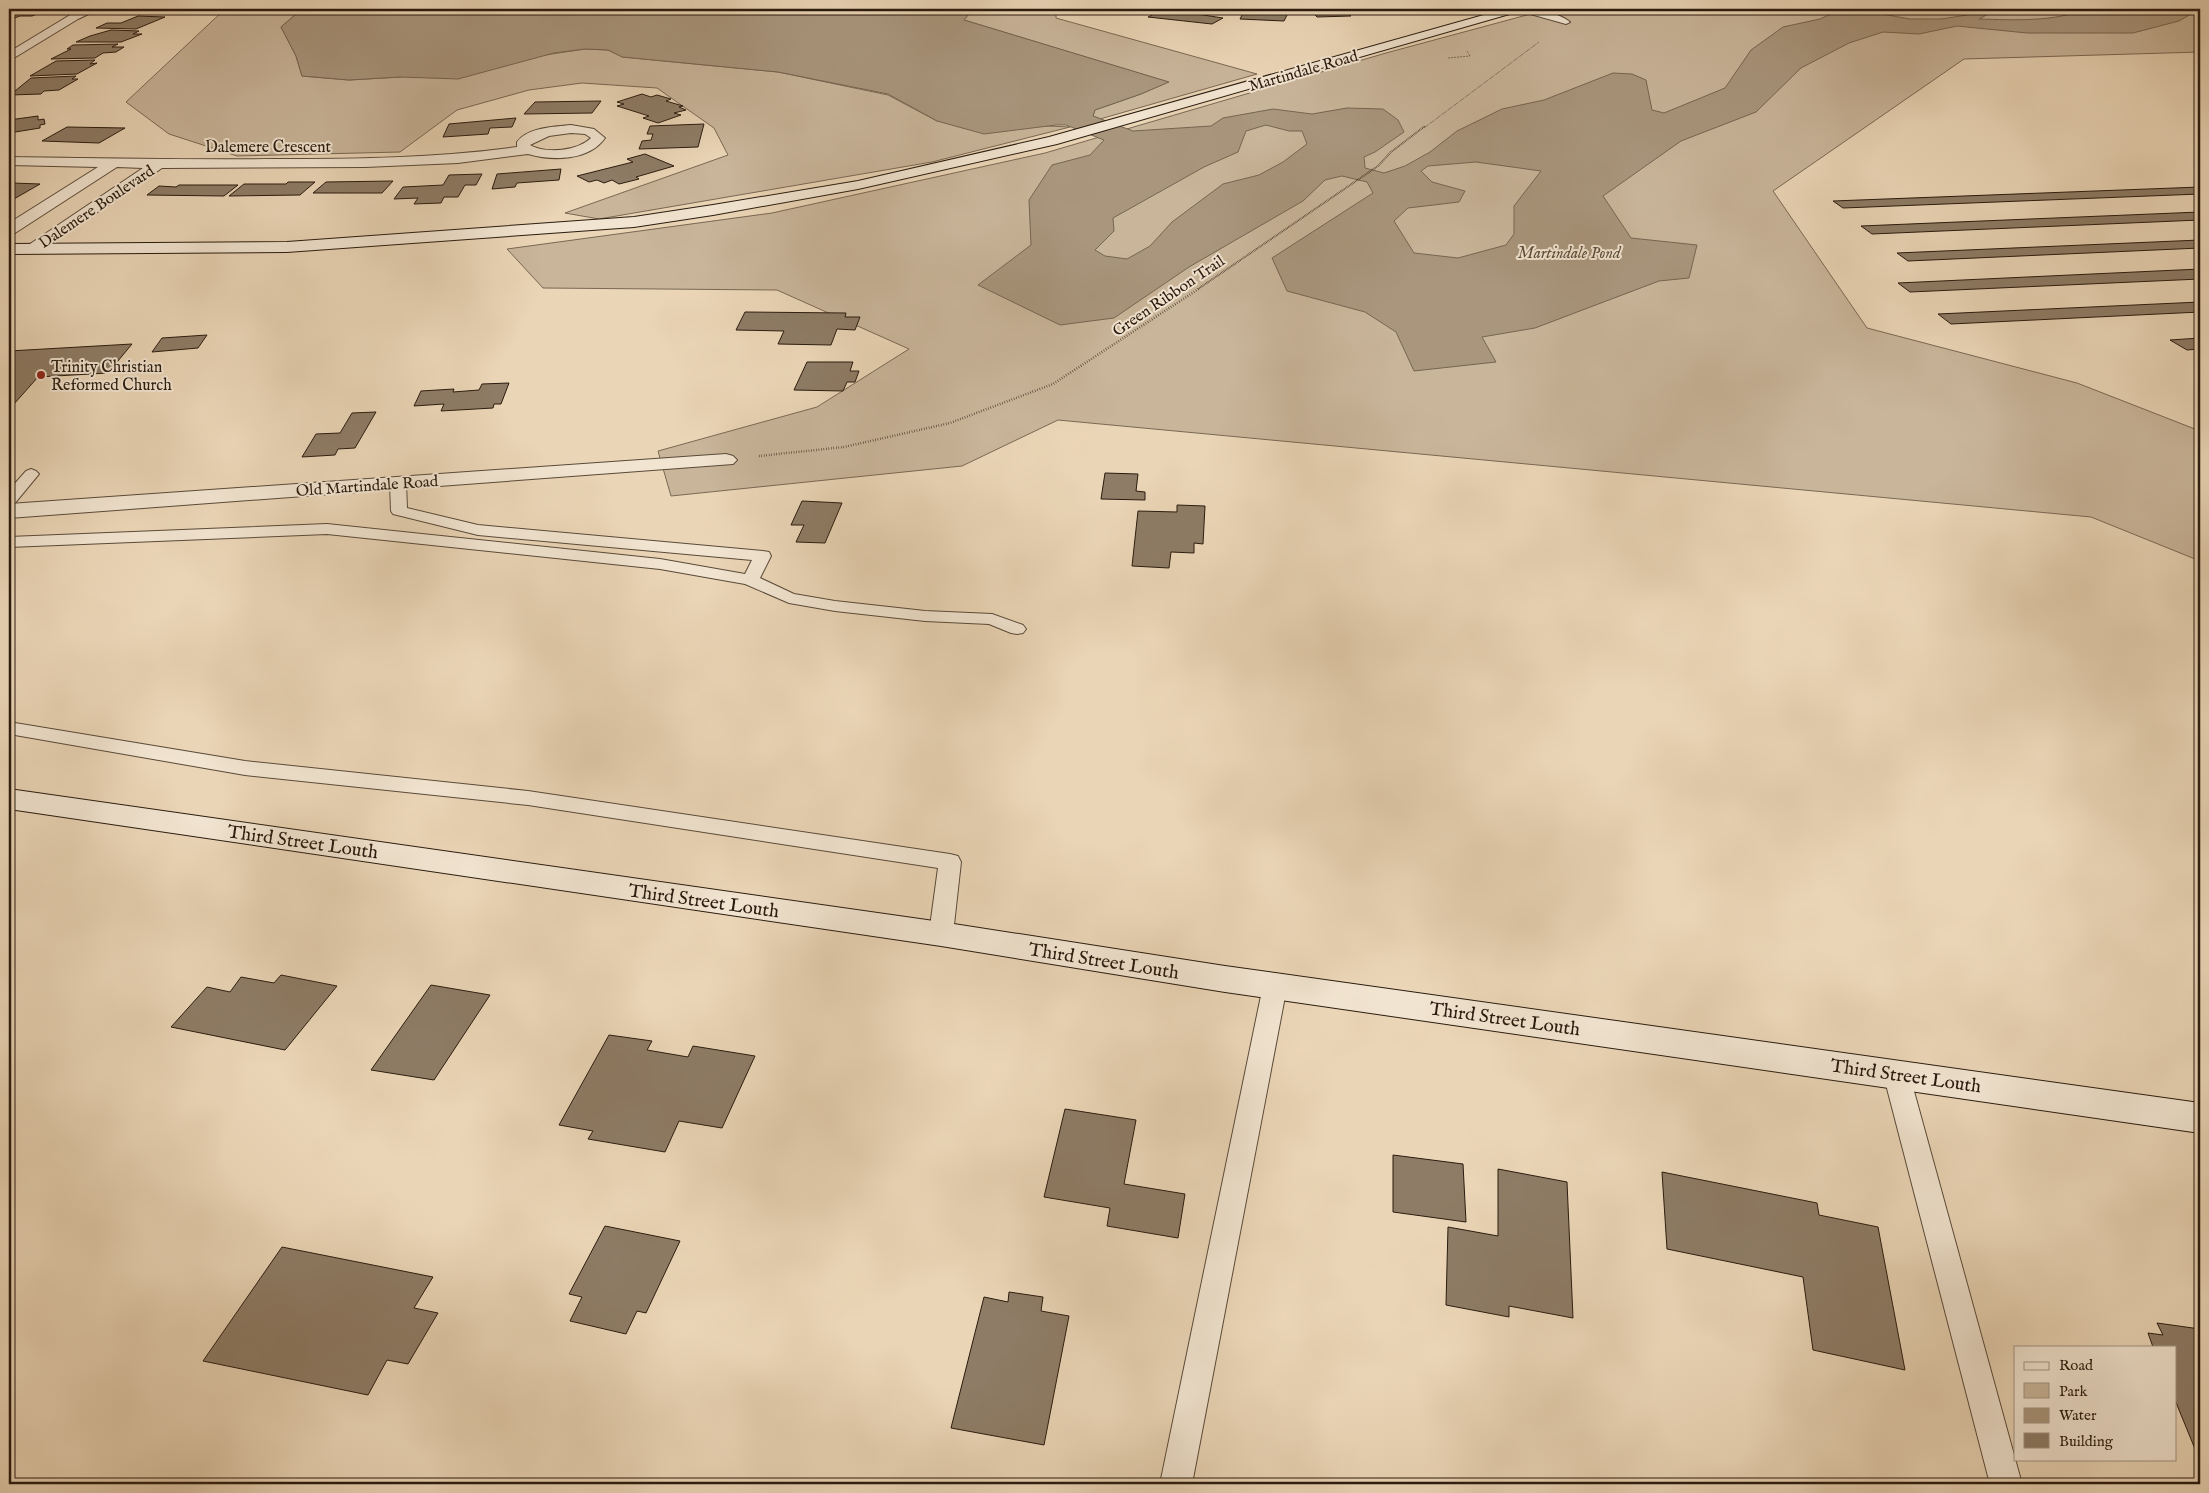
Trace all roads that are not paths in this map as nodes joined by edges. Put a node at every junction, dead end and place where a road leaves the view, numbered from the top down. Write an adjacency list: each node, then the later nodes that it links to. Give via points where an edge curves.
1 (94, 9): 4 (main road, via 74,17)
2 (1516, 9): 3 (lane); 11 (main road, Martindale Road, via 1052,140 858,185 634,222 287,247)
3 (1566, 22)
4 (9, 58)
5 (527, 150): 8 (main road, Dalemere Crescent, via 458,159 374,163)
6 (9, 161): 7 (main road, Dalemere Crescent)
7 (114, 163): 8 (main road, Dalemere Crescent); 9 (main road, Dalemere Boulevard)
8 (159, 164): 11 (main road, Dalemere Boulevard)
9 (9, 230)
10 (9, 249): 11 (main road)
11 (33, 249)
12 (726, 460): 14 (main road, Old Martindale Road)
13 (31, 474): 15 (lane)
14 (398, 483): 16 (main road, Old Martindale Road); 18 (lane, via 399,511 478,530 763,556)
15 (9, 500)
16 (9, 511)
17 (9, 542): 18 (lane, via 328,529 660,564)
18 (750, 580): 19 (lane, via 789,598 924,616 992,619)
19 (1017, 629)
20 (9, 728): 22 (lane, via 245,768 528,798 950,862)
21 (9, 799): 22 (main road, Third Street Louth)
22 (941, 934): 23 (main road, Third Street Louth)
23 (1275, 986): 24 (main road, Third Street Louth); 26 (lane)
24 (1896, 1073): 25 (main road, Third Street Louth); 27 (lane)
25 (2200, 1118)
26 (1176, 1484)
27 (2006, 1484)

